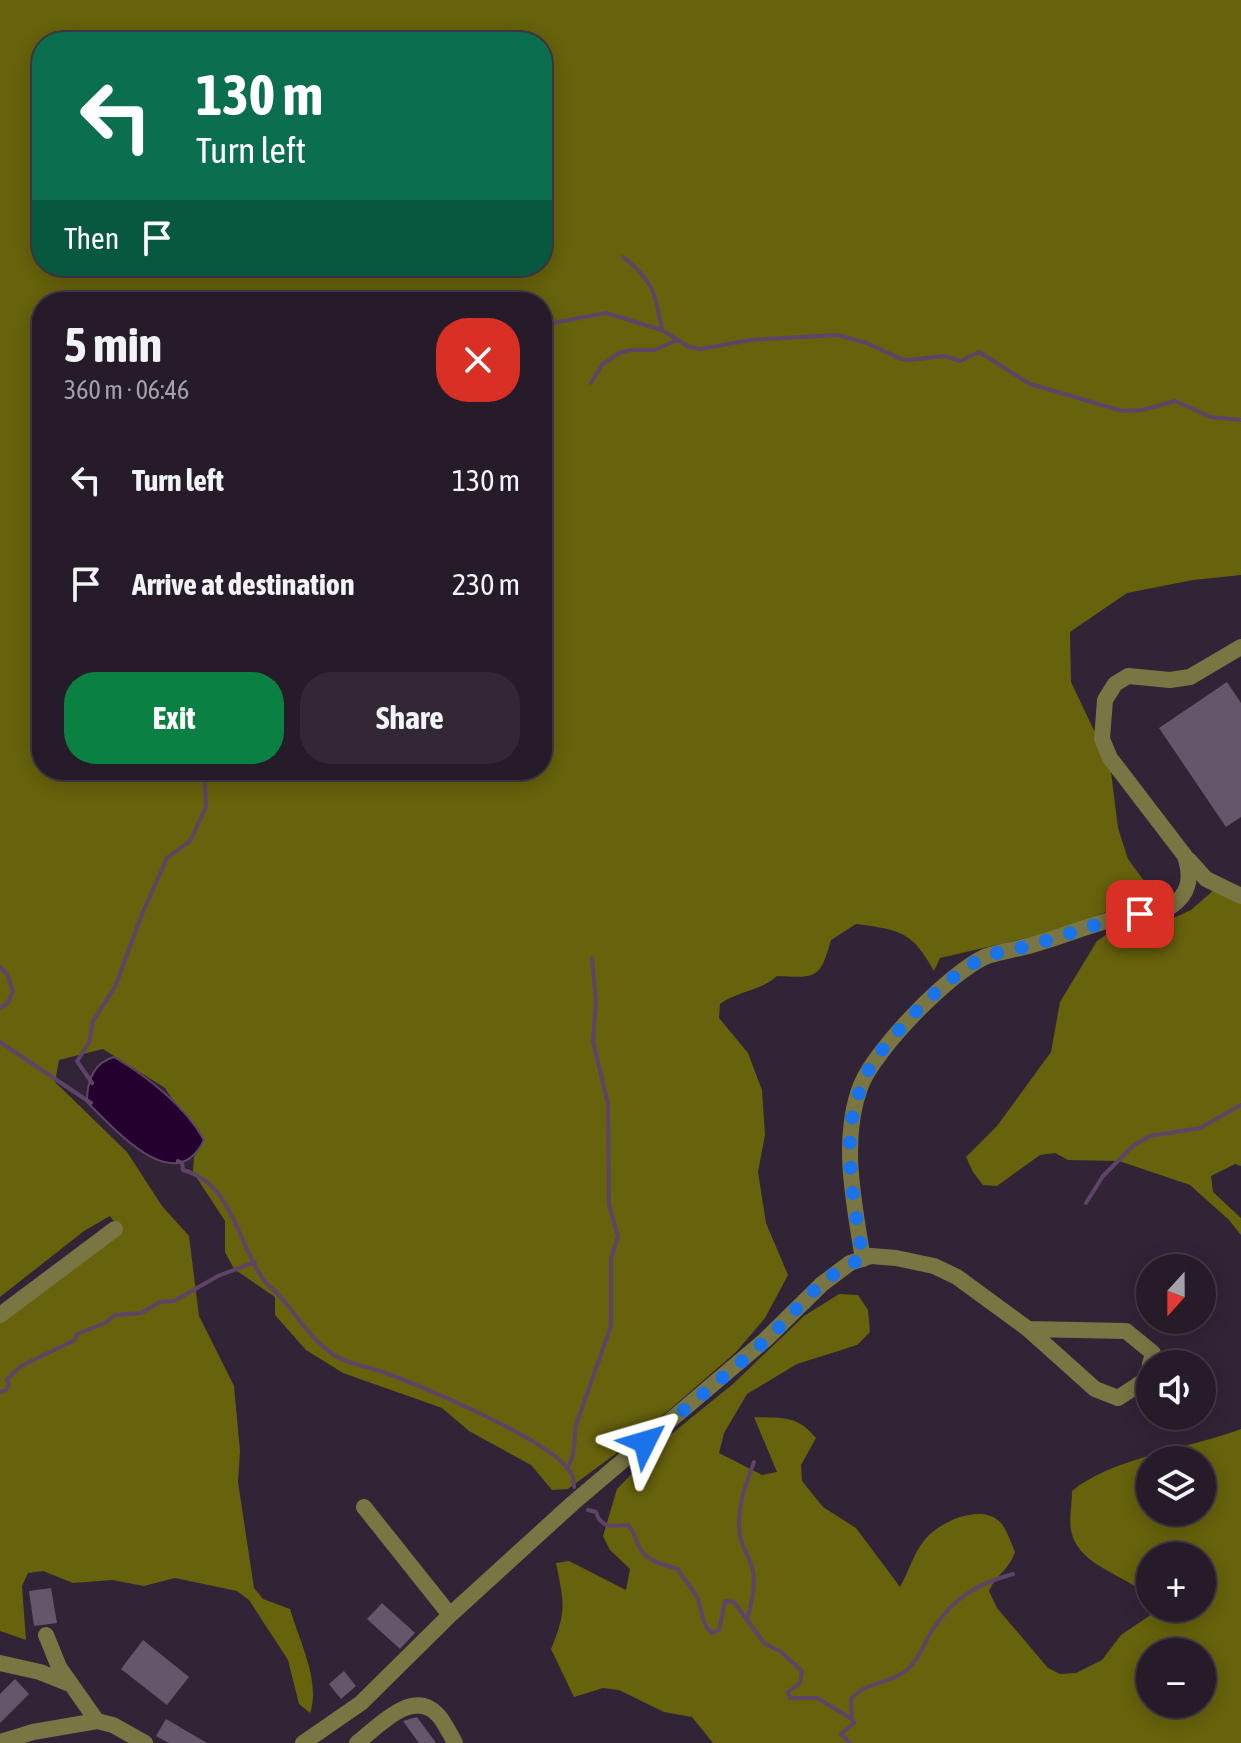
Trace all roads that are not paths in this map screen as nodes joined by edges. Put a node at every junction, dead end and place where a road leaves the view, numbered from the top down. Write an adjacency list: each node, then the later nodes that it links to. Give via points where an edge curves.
1 (1241, 647): 2 (lane, via 1190,677 1128,676 1105,700 1102,739 1110,758)
2 (1185, 856): 3 (lane, via 1206,879); 5 (lane, via 1191,874 1186,891 1167,909 1113,919 968,966 876,1058 852,1117 854,1195)
3 (1241, 896)
4 (115, 1229): 6 (lane)
5 (863, 1259): 7 (lane, via 896,1258 934,1266); 11 (lane, via 822,1284)
6 (0, 1315)
7 (1028, 1329): 8 (lane, via 1126,1331); 9 (lane, via 1095,1389 1118,1398)
8 (1149, 1350)
9 (1136, 1386)
10 (364, 1507): 11 (lane)
11 (450, 1615): 18 (lane, via 361,1703)
12 (46, 1635): 14 (lane)
13 (0, 1663): 14 (lane)
14 (70, 1684): 15 (lane)
15 (97, 1721): 16 (lane); 17 (lane)
16 (0, 1742)
17 (145, 1743)
18 (303, 1743)
19 (357, 1743): 20 (lane, via 417,1704 438,1715)
20 (455, 1743)

